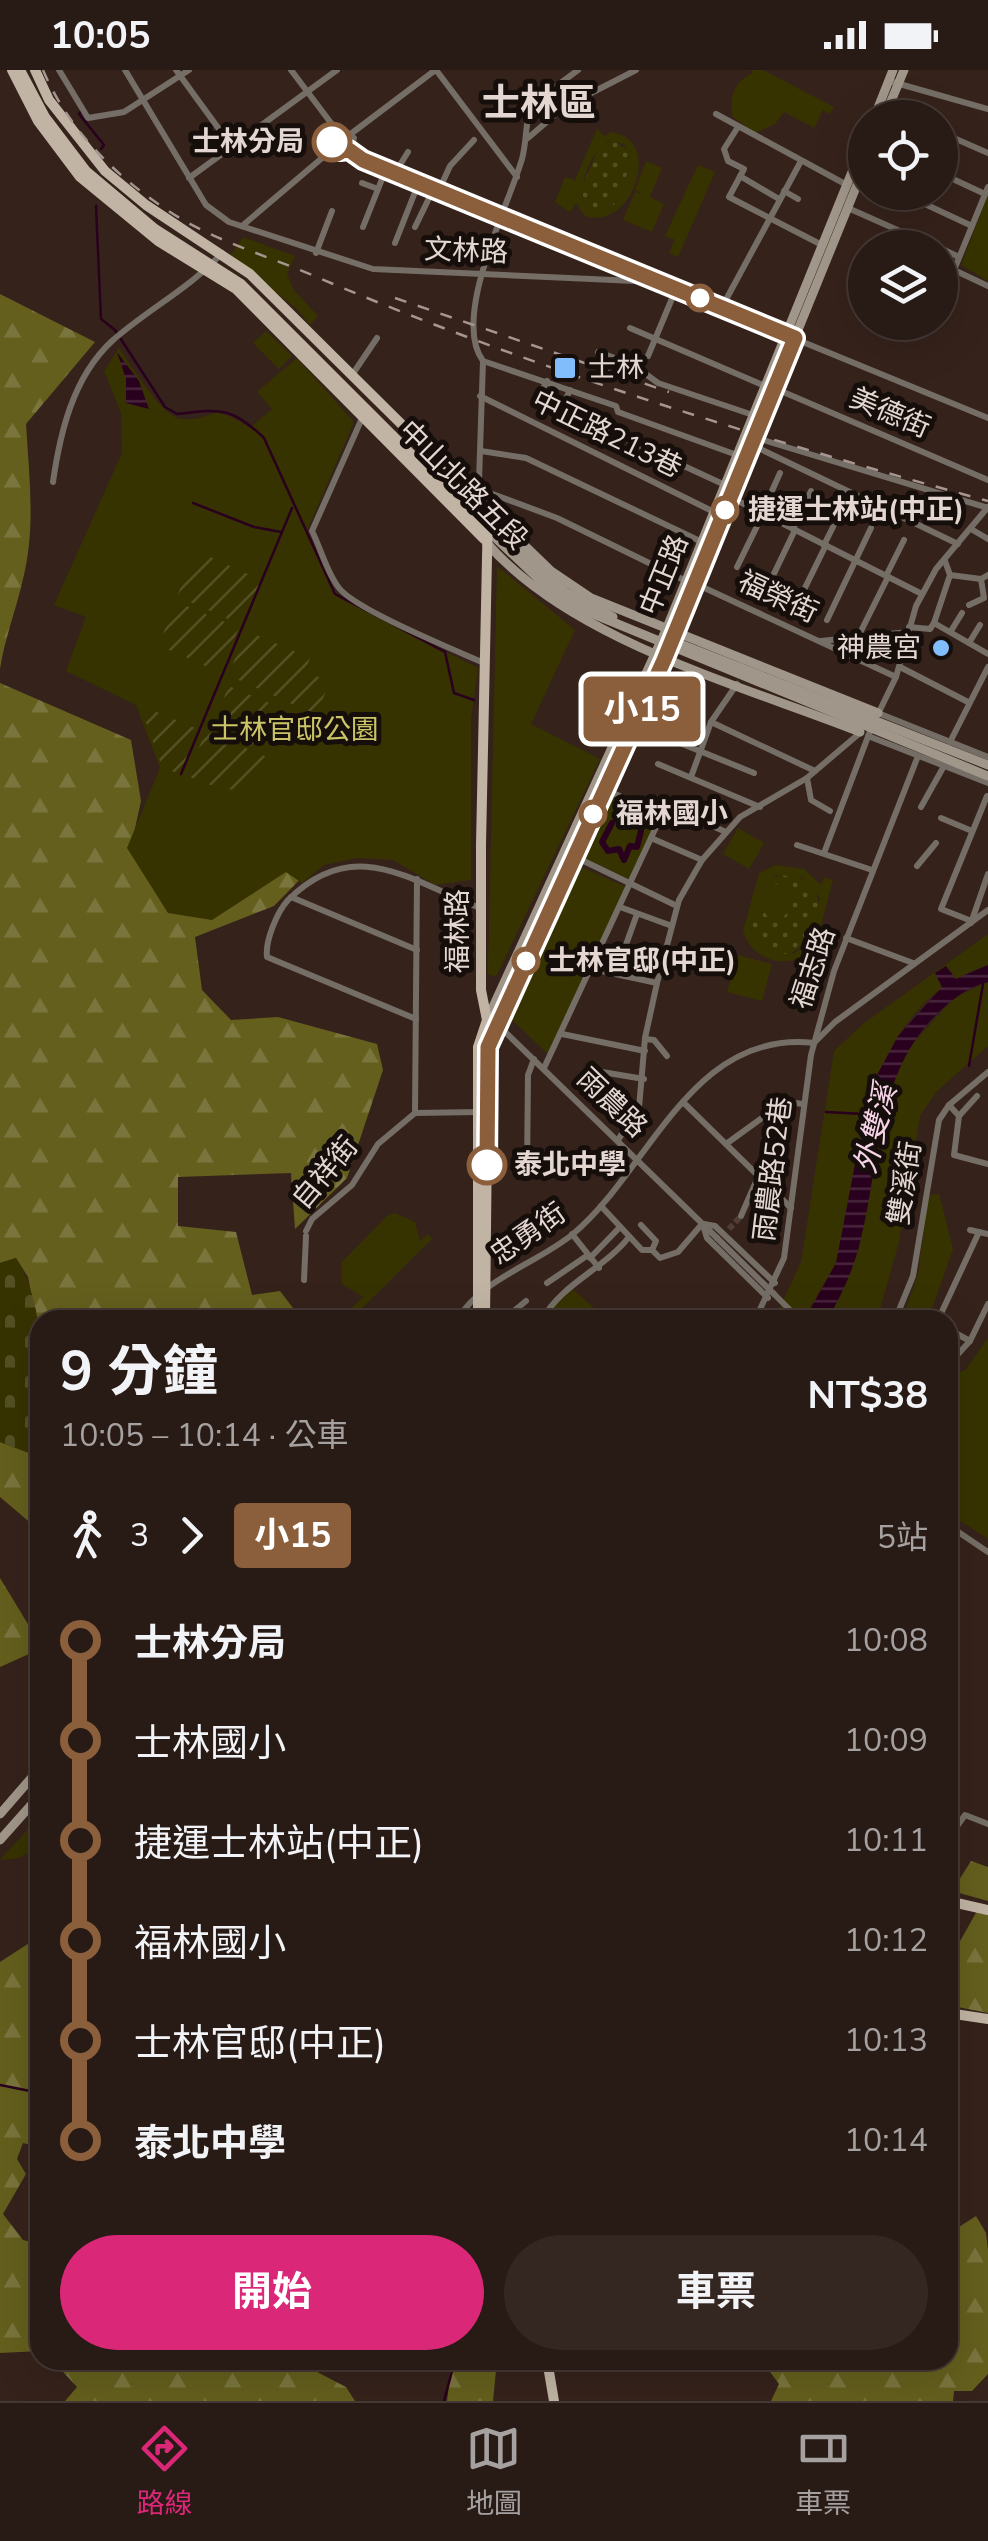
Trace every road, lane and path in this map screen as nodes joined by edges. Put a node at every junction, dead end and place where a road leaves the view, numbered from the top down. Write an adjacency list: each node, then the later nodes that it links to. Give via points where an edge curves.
1 (35, 70): 33 (main road, 中山北路五段)
2 (59, 70): 18 (street, via 88,118)
3 (125, 70): 18 (street, 文林路)
4 (189, 70): 13 (street)
5 (290, 70): 15 (street)
6 (337, 70): 15 (street)
7 (435, 70): 23 (street); 24 (street)
8 (578, 70): 25 (street, via 531,105)
9 (636, 70): 25 (street, via 564,107)
10 (893, 70): 14 (main road)
11 (904, 70): 14 (main road)
12 (16, 71): 33 (main road, 中山北路五段); 65 (main road, 中山北路五段, via 38,121 80,177 174,249)
13 (178, 73): 18 (street); 27 (street)
14 (893, 83): 16 (main road); 17 (main road); 19 (street)
15 (307, 92): 22 (street); 27 (street)
16 (884, 100)
17 (889, 100)
18 (144, 102): 38 (street, 文林路)
19 (988, 110)
20 (716, 114): 21 (street)
21 (738, 128): 32 (street); 36 (street, via 724,149 728,161 744,169)
22 (337, 130): 23 (street); 28 (street)
23 (352, 132): 29 (street)
24 (478, 136): 37 (street); 45 (street)
25 (528, 138): 37 (street)
26 (958, 140): 31 (street)
27 (232, 147): 38 (street)
28 (335, 148): 29 (street); 56 (street)
29 (349, 150): 34 (street)
30 (408, 152): 35 (street)
31 (988, 153)
32 (801, 161): 43 (street); 46 (street)
33 (93, 164): 65 (main road, 中山北路五段, via 158,223)
34 (386, 169): 35 (street); 44 (street)
35 (395, 173): 41 (street)
36 (740, 176): 48 (street); 55 (street, via 729,197)
37 (517, 177): 54 (street)
38 (188, 178): 56 (street, 文林路, via 212,212)
39 (848, 180): 43 (main road, 中正路)
40 (958, 181): 47 (street)
41 (419, 182): 45 (street); 61 (street)
42 (362, 183): 44 (street)
43 (846, 185): 62 (main road, 中正路)
44 (378, 189): 58 (street)
45 (437, 189): 54 (street); 59 (street)
46 (784, 190): 48 (street); 49 (street)
47 (987, 191): 57 (street)
48 (780, 199): 55 (street)
49 (798, 199)
50 (848, 208): 72 (main road, 中正路)
51 (332, 210): 63 (street)
52 (853, 210): 60 (street)
53 (938, 210): 57 (street)
54 (503, 216): 66 (street); 67 (street)
55 (770, 216): 62 (street); 70 (street)
56 (242, 226): 63 (street, 文林路)
57 (972, 226): 64 (street)
58 (363, 227)
59 (416, 227)
60 (898, 230)
61 (395, 243)
62 (822, 244): 72 (main road, 中正路)
63 (316, 253): 66 (street, 文林路, via 374,270)
64 (959, 257): 68 (street, via 954,270)
65 (215, 261): 78 (main road, 中山北路五段); 85 (main road, 中山北路五段); 86 (main road, 中山北路五段, via 245,279); 93 (main road, 中山北路五段); 95 (street, via 118,336 88,374 61,428)
66 (484, 274): 67 (street, 文林路); 77 (street, via 474,310 475,349)
67 (658, 282): 69 (street, 文林路)
68 (988, 286)
69 (676, 289): 70 (street, 文林路); 74 (street)
70 (722, 307): 72 (street, 文林路)
71 (630, 328): 74 (street, 美德街)
72 (791, 336): 80 (main road, 中正路); 87 (street, 文林路)
73 (377, 338): 78 (street)
74 (656, 338): 76 (street); 80 (street, 美德街)
75 (598, 352): 84 (street, via 658,383)
76 (648, 356)
77 (483, 361): 79 (street); 82 (street)
78 (352, 376): 86 (main road, 中山北路五段)
79 (547, 381): 81 (street); 83 (street)
80 (770, 387): 84 (main road, 中正路); 89 (main road, 中正路); 94 (street, 美德街)
81 (570, 390): 91 (street); 96 (street, 中正路213巷, via 561,408)
82 (480, 396): 90 (street); 101 (street, 中正路213巷)
83 (536, 404)
84 (754, 415): 91 (main road, 中正路)
85 (363, 416): 93 (main road, 中山北路五段); 135 (street, via 312,532 334,578 359,602)
86 (387, 416): 93 (main road, 中山北路五段)
87 (988, 418)
88 (763, 440): 100 (street)
89 (752, 445): 99 (main road, 中正路); 111 (street)
90 (481, 451): 98 (street, via 480,476); 110 (street, via 526,458)
91 (738, 455): 96 (main road, 中正路)
92 (780, 473): 102 (street)
93 (436, 475): 104 (main road, 中山北路五段); 104 (main road, 中山北路五段)
94 (988, 480)
95 (53, 482)
96 (725, 486): 101 (main road, 中正路)
97 (812, 491): 107 (street)
98 (490, 493): 104 (street); 119 (street, 福榮街)
99 (730, 498): 102 (street); 119 (main road, 中正路)
100 (988, 508): 106 (street)
101 (714, 512): 110 (main road, 中正路)
102 (762, 513): 107 (street); 115 (street)
103 (840, 513): 112 (street)
104 (485, 524): 131 (main road, 中山北路五段, via 566,592); 131 (main road, 中山北路五段, via 533,586 573,614); 135 (main road, 福林路)
105 (871, 528): 113 (street)
106 (971, 528): 108 (street); 111 (street)
107 (794, 529): 112 (street); 120 (street)
108 (988, 539)
109 (904, 540): 117 (street)
110 (702, 542): 119 (main road, 中正路)
111 (958, 544): 114 (street)
112 (825, 545): 113 (street); 122 (street)
113 (856, 560): 117 (street); 125 (street)
114 (945, 561): 116 (street); 128 (street)
115 (737, 567)
116 (950, 575): 118 (street); 126 (street)
117 (887, 576): 121 (street); 130 (street)
118 (984, 577): 123 (street, via 984,598)
119 (691, 582): 131 (main road, 中正路); 132 (street, 福榮街)
120 (768, 584)
121 (920, 592)
122 (798, 602)
123 (969, 605)
124 (962, 614): 129 (street)
125 (827, 620)
126 (934, 623): 128 (street); 129 (street)
127 (980, 625): 133 (street)
128 (909, 629): 132 (street); 136 (street)
129 (951, 632): 133 (street)
130 (860, 633)
131 (666, 642): 139 (main road, 中山北路五段); 142 (main road, 中山北路五段); 158 (main road, 中正路); 171 (main road, 中正路)
132 (820, 642): 138 (street, 福榮街)
133 (970, 643): 134 (street)
134 (988, 654)
135 (484, 663): 181 (main road, 福林路)
136 (900, 666): 138 (street); 140 (street)
137 (988, 667): 140 (street)
138 (896, 677): 142 (street)
139 (737, 683): 141 (street); 144 (main road, 中山北路五段)
140 (968, 702): 146 (street)
141 (711, 722): 147 (street); 153 (street)
142 (874, 725): 143 (main road, 中山北路五段); 144 (street); 146 (street, 中山北路五段); 148 (street, 中山北路五段); 170 (street)
143 (887, 730): 152 (main road); 157 (main road)
144 (860, 732): 153 (street)
145 (676, 741): 147 (street)
146 (950, 742): 149 (street, 中山北路五段)
147 (700, 752): 154 (street); 155 (street)
148 (918, 756): 151 (street, 中山北路五段); 174 (street, 福志路)
149 (988, 757)
150 (658, 764): 155 (street)
151 (944, 766): 157 (street, 中山北路五段); 160 (street)
152 (988, 766)
153 (815, 771): 156 (street)
154 (754, 774)
155 (690, 777): 161 (street)
156 (808, 778): 161 (street); 162 (street, via 811,800)
157 (988, 780)
158 (605, 789): 163 (street); 171 (main road, 中正路)
159 (987, 796): 165 (street)
160 (921, 807)
161 (762, 808): 166 (street, via 740,816)
162 (830, 811)
163 (661, 816): 166 (street, via 669,807); 167 (street)
164 (941, 818): 165 (street)
165 (972, 831): 184 (street, via 941,909)
166 (726, 832): 172 (street)
167 (652, 838): 172 (street); 177 (street)
168 (797, 844): 170 (street)
169 (936, 844): 173 (street)
170 (824, 852): 174 (street)
171 (569, 854): 177 (street); 193 (main road, 中正路)
172 (702, 860): 179 (street)
173 (917, 866)
174 (872, 870): 186 (street, 福志路)
175 (988, 874): 184 (street)
176 (417, 879): 178 (street, via 375,866 343,868); 181 (street); 187 (street)
177 (630, 884): 179 (street); 180 (street)
178 (291, 897): 187 (street); 192 (street, via 267,957)
179 (677, 906): 185 (street)
180 (620, 907): 183 (street); 190 (street)
181 (481, 909): 193 (main road, 福林路, via 481,990)
182 (988, 910): 184 (street)
183 (637, 914): 185 (street); 188 (street)
184 (970, 922): 189 (street)
185 (672, 926): 191 (street)
186 (846, 938): 189 (street); 196 (street, 福志路)
187 (417, 950): 192 (street)
188 (623, 953)
189 (913, 963): 196 (street)
190 (592, 969): 191 (street); 194 (street)
191 (657, 983): 195 (street)
192 (416, 1019): 209 (street)
193 (492, 1022): 199 (street, 雨農路); 208 (main road, 福林路, via 478,1047)
194 (562, 1034): 197 (street); 200 (street)
195 (645, 1039): 197 (street); 198 (street)
196 (814, 1042): 205 (street, 福志路, via 772,1041 754,1048); 206 (street, 雨農路52巷)
197 (645, 1051): 203 (street)
198 (667, 1056)
199 (534, 1059): 200 (street, 雨農路); 215 (street)
200 (544, 1068): 211 (street, 雨農路)
201 (596, 1071): 203 (street)
202 (987, 1076): 207 (street, 雙溪街)
203 (644, 1078): 211 (street, via 639,1108)
204 (977, 1096): 210 (street)
205 (683, 1102): 212 (street); 213 (street, 福志路)
206 (804, 1104): 212 (street, via 784,1102); 218 (street, 雨農路52巷)
207 (950, 1104): 210 (street); 243 (street, 雙溪街, via 938,1120 913,1276)
208 (482, 1112): 209 (street); 233 (main road, 福林路)
209 (415, 1113): 230 (street, 自祥街, via 378,1144 352,1185 306,1233)
210 (959, 1116): 214 (street, via 951,1150 957,1159)
211 (618, 1140): 213 (street, 雨農路)
212 (726, 1144): 216 (street)
213 (636, 1157): 217 (street, 忠勇街, via 632,1173); 220 (street, 雨農路)
214 (988, 1164)
215 (527, 1170)
216 (758, 1176): 218 (street); 219 (street)
217 (601, 1206): 222 (street); 224 (street, 忠勇街)
218 (792, 1209): 232 (street, 雨農路52巷)
219 (741, 1216)
220 (702, 1224): 225 (street, 雨農路); 227 (street, via 678,1252 660,1258); 234 (street, 雨農路, via 706,1238)
221 (641, 1225): 227 (street, via 656,1241)
222 (620, 1227): 226 (street); 228 (street)
223 (979, 1232): 244 (street)
224 (572, 1234): 228 (street); 233 (street, 忠勇街)
225 (723, 1234): 232 (street, 雨農路); 242 (street, bridge)
226 (630, 1237): 227 (street, via 642,1250); 229 (street)
227 (652, 1250)
228 (589, 1256): 229 (street); 231 (street)
229 (600, 1268): 240 (street)
230 (304, 1280)
231 (548, 1283)
232 (776, 1283): 234 (street, 雨農路52巷)
233 (481, 1292): 237 (street, 忠勇街); 238 (main road, 福林路)
234 (768, 1298): 241 (street, 雨農路52巷)
235 (526, 1301): 239 (street)
236 (988, 1304): 246 (street)
237 (465, 1310)
238 (482, 1310)
239 (515, 1310)
240 (551, 1310)
241 (760, 1310)
242 (791, 1310)
243 (900, 1310)
244 (943, 1310)
245 (958, 1334): 246 (street)
246 (970, 1341): 247 (street)
247 (958, 1354)
248 (958, 1532): 249 (street)
249 (988, 1552)
250 (30, 1780): 252 (main road)
251 (30, 1806): 255 (main road)
252 (0, 1814)
253 (988, 1824): 254 (street, via 965,1815)
254 (958, 1825)
255 (0, 1840)
256 (958, 1903): 257 (main road)
257 (988, 1910)
258 (958, 2014): 259 (main road)
259 (988, 2019)
260 (549, 2370): 261 (main road)
261 (554, 2401)

